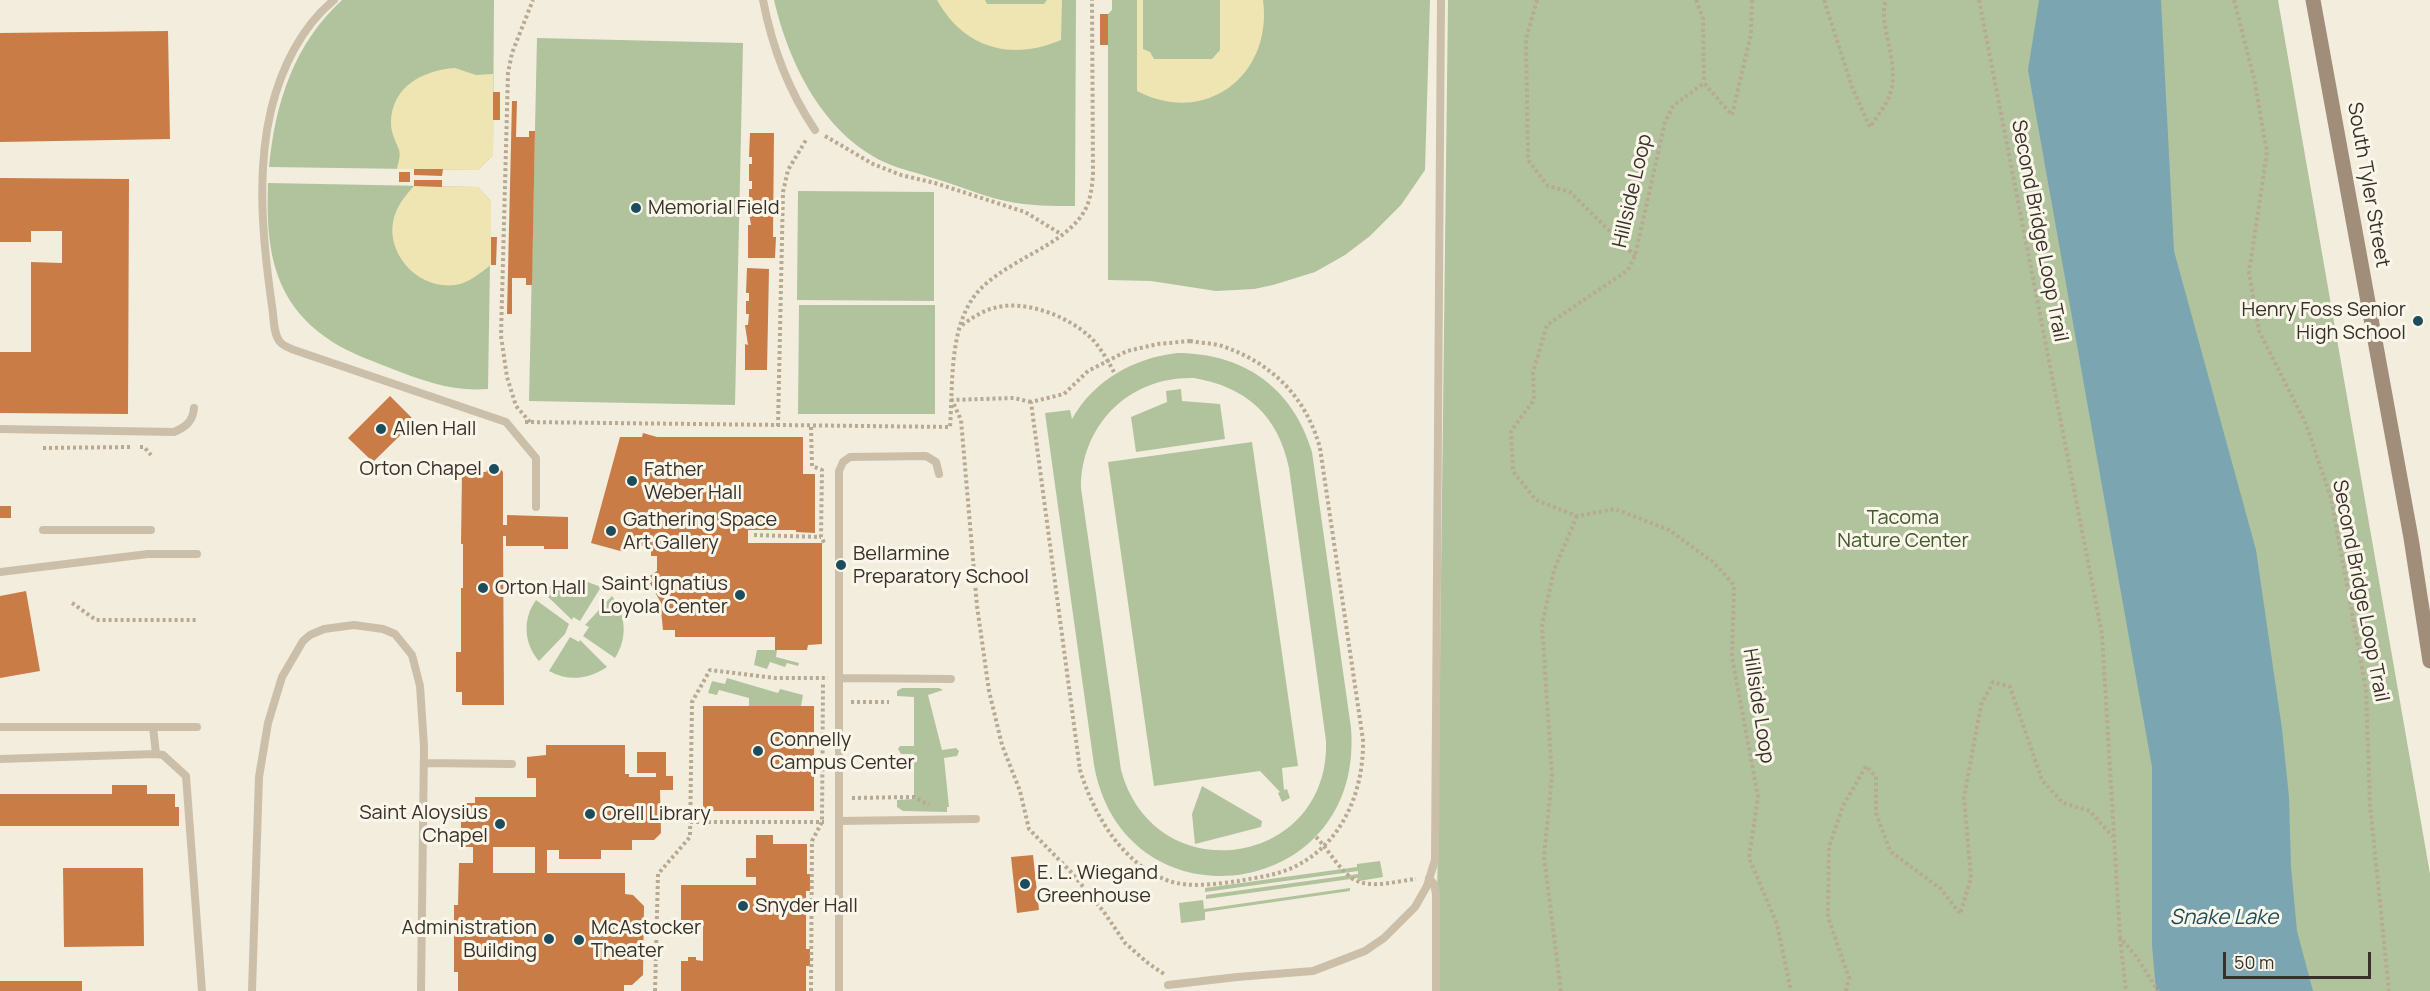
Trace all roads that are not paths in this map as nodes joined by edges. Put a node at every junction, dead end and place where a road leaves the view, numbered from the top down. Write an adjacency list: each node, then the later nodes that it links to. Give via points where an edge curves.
1 (334, 0): 9 (lane, via 296,46 271,110 262,202 276,335 284,346 506,422 536,458)
2 (763, 0): 5 (lane, via 780,65 797,104)
3 (1441, 0): 26 (lane, via 1435,860)
4 (2313, 0): 14 (main road, South Tyler Street)
5 (814, 130)
6 (194, 408): 7 (lane, via 192,420 174,432)
7 (0, 429)
8 (939, 474): 15 (lane, via 936,462 926,456 850,457 840,466)
9 (536, 507)
10 (43, 530): 11 (lane)
11 (151, 530)
12 (197, 554): 13 (lane, via 148,554)
13 (0, 572)
14 (2430, 661)
15 (839, 678): 16 (lane); 25 (lane)
16 (951, 679)
17 (0, 727): 18 (lane)
18 (153, 727): 19 (lane); 20 (lane)
19 (197, 727)
20 (156, 754): 21 (lane); 28 (lane, via 163,755 186,776)
21 (0, 759)
22 (424, 763): 23 (lane); 29 (lane, via 420,686 405,644 395,634 368,626 333,627 310,635 282,677 267,723 259,777); 30 (lane)
23 (512, 764)
24 (976, 819): 25 (lane)
25 (839, 821): 31 (lane)
26 (1429, 878): 27 (lane, via 1402,923 1365,951 1342,961 1314,971); 32 (lane, via 1436,894)
27 (1167, 985)
28 (202, 991)
29 (252, 991)
30 (421, 991)
31 (839, 991)
32 (1436, 991)

